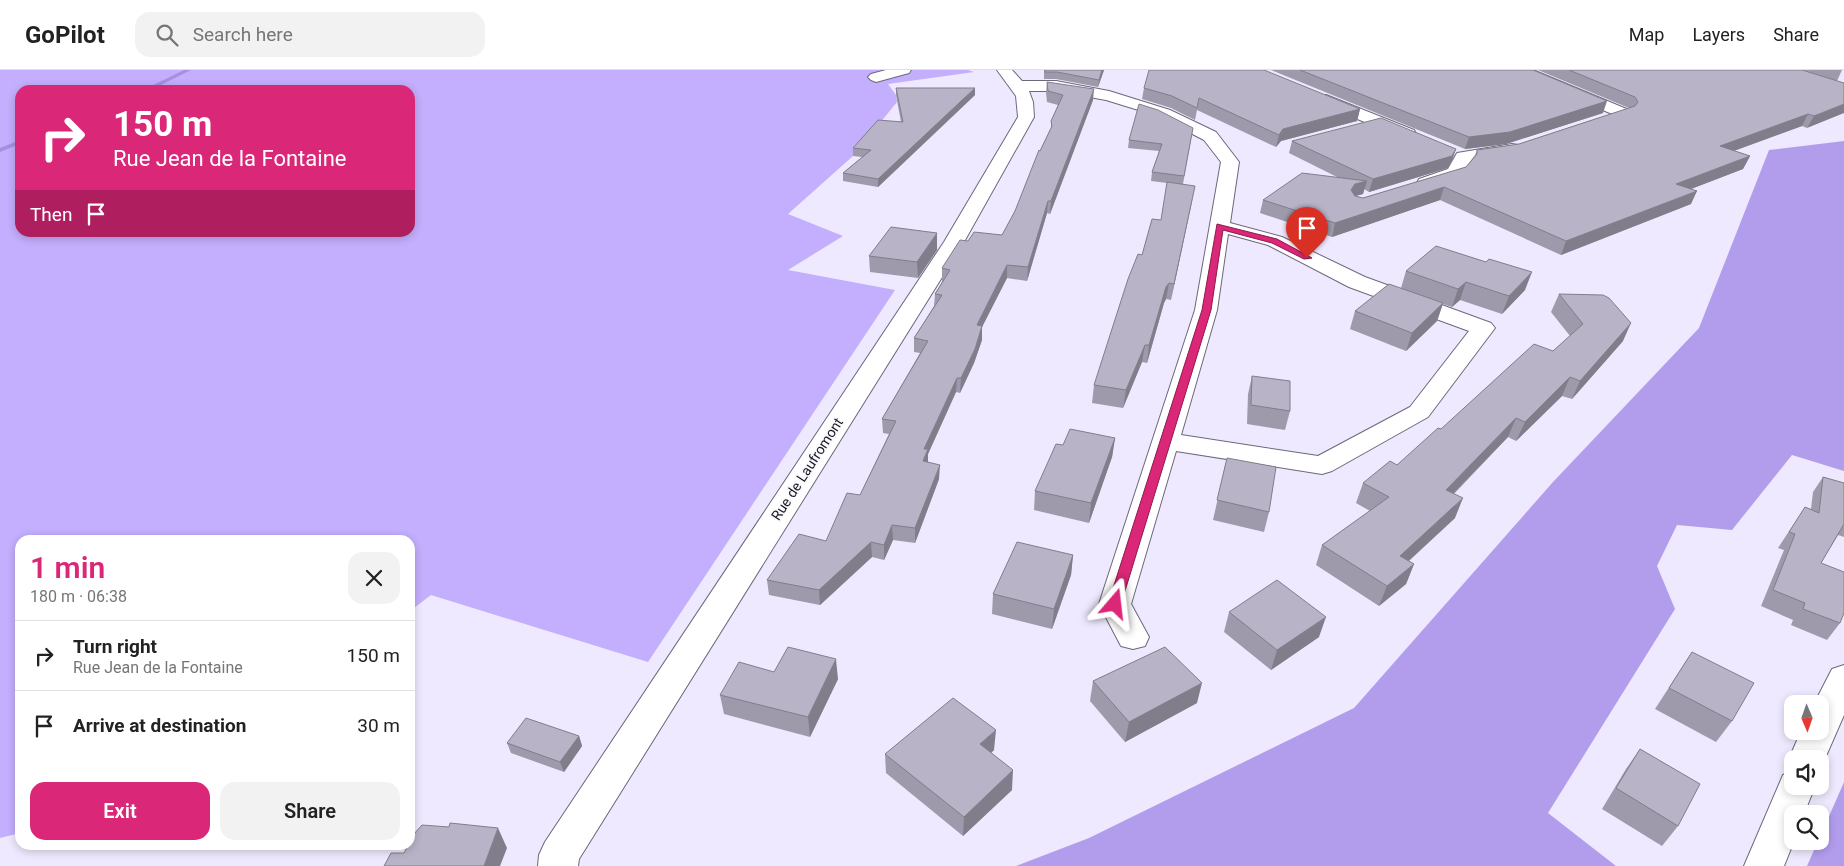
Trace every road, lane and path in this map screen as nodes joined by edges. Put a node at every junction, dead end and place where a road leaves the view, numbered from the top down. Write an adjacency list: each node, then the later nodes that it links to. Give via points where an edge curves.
1 (904, 70): 3 (street)
2 (1520, 70): 7 (street, via 1622,113)
3 (876, 77)
4 (1011, 78): 14 (street, via 1109,96 1164,113 1210,136 1230,162); 20 (street, Rue de Laufromont, via 1027,102 1026,118 954,242 564,847)
5 (1309, 93): 6 (street)
6 (1380, 122): 8 (street); 9 (street)
7 (1595, 122)
8 (1352, 130)
9 (1421, 139)
10 (1525, 145): 12 (street, via 1508,151)
11 (1446, 150): 12 (street)
12 (1463, 157): 13 (street, via 1462,165 1455,174)
13 (1407, 189)
14 (1220, 226): 15 (street, via 1206,310); 15 (street, via 1274,241 1357,282 1483,328 1419,412 1322,465)
15 (1166, 441): 16 (street, via 1115,604)
16 (1133, 637)
17 (1844, 678): 18 (street)
18 (1829, 709)
19 (1792, 795): 21 (street)
20 (558, 866)
21 (1764, 866)

